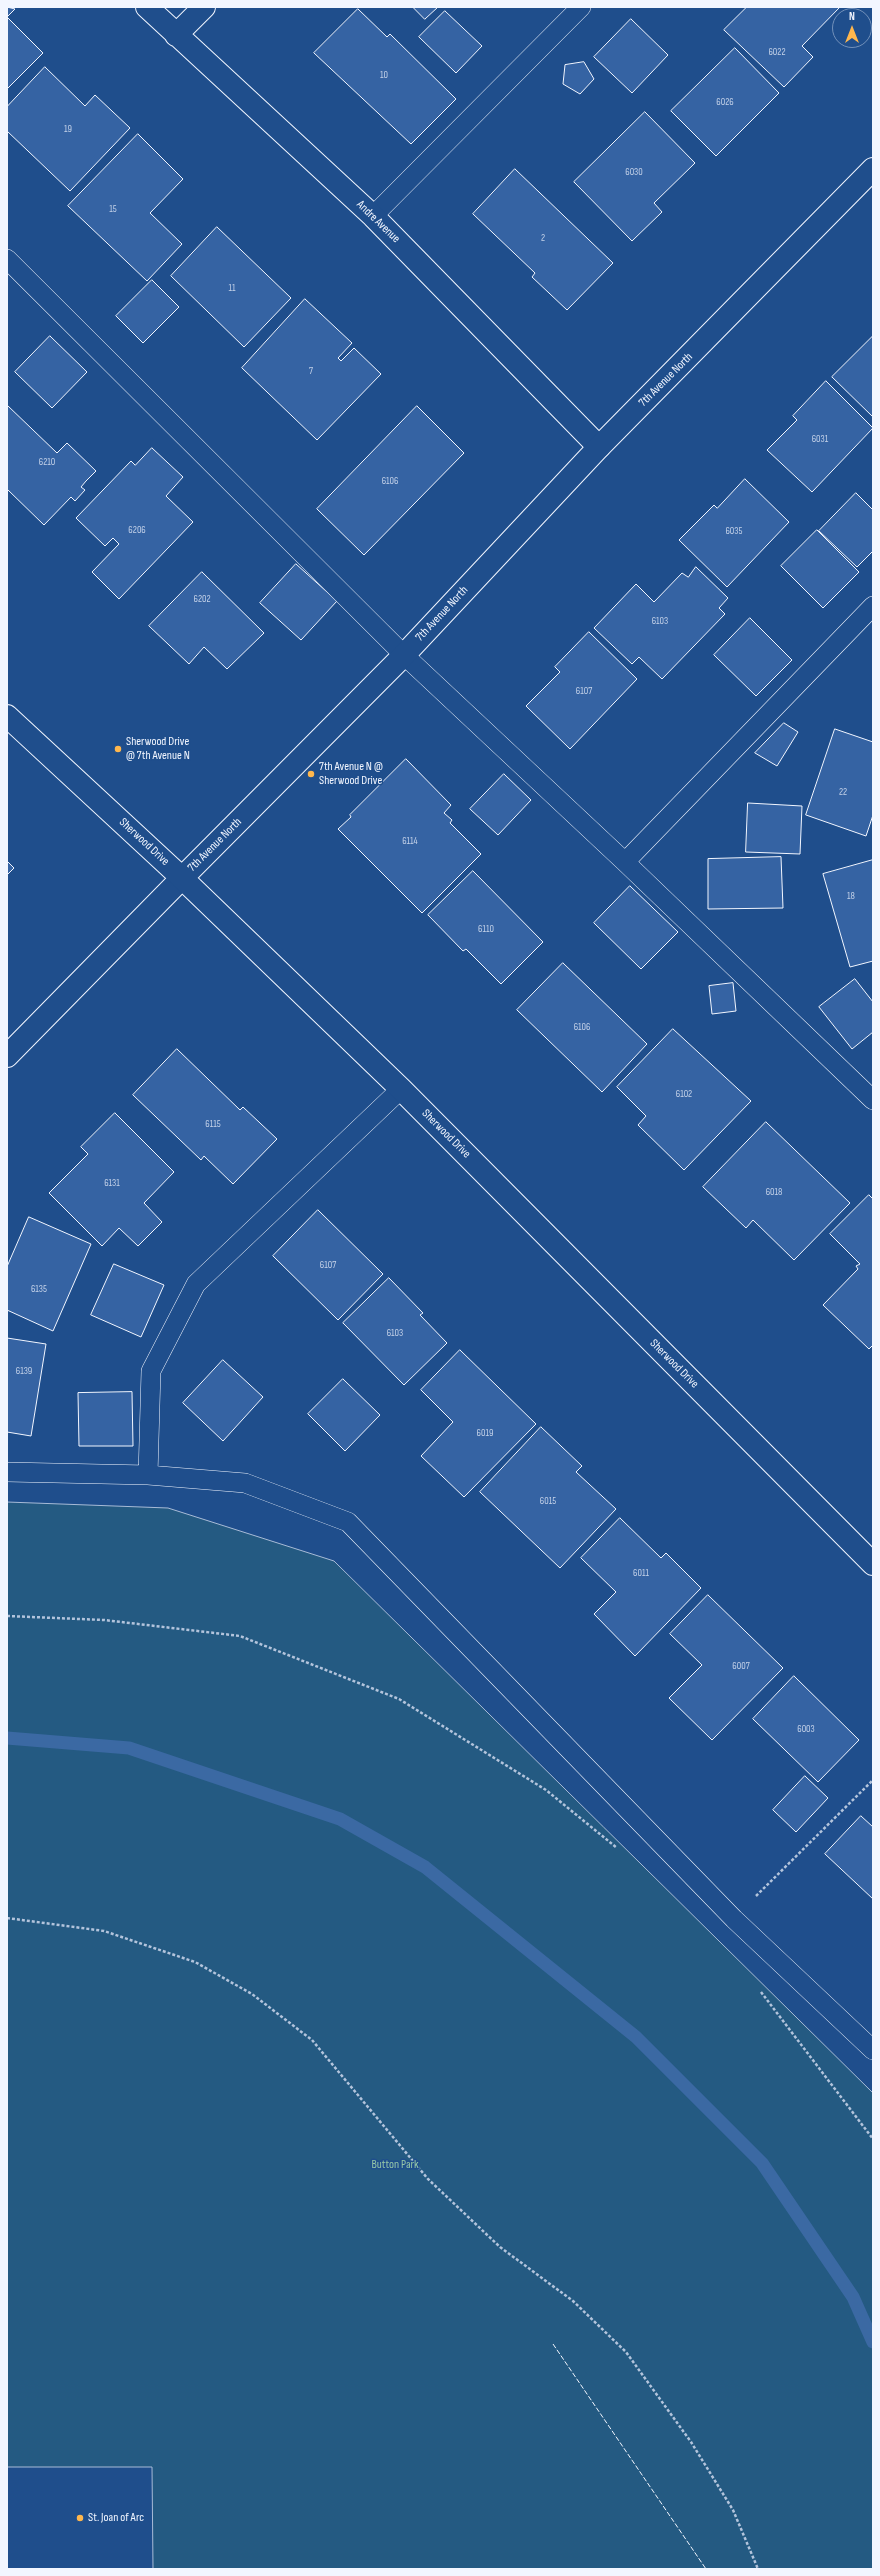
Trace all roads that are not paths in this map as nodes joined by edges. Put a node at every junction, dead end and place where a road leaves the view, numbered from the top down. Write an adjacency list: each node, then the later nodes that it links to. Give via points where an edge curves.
1 (146, 7): 4 (street, Andre Avenue)
2 (204, 7): 4 (street)
3 (581, 7): 6 (lane)
4 (176, 35): 6 (street, Andre Avenue)
5 (873, 169): 8 (street, 7th Avenue North)
6 (373, 216): 8 (street, Andre Avenue)
7 (7, 259): 10 (lane)
8 (599, 447): 10 (street, 7th Avenue North)
9 (873, 606): 12 (lane)
10 (404, 655): 12 (lane); 13 (street, 7th Avenue North)
11 (7, 716): 13 (street, Sherwood Drive)
12 (625, 862): 16 (lane)
13 (182, 878): 14 (street, 7th Avenue North); 15 (street, Sherwood Drive)
14 (7, 1056)
15 (401, 1089): 18 (lane, via 196,1284 151,1370); 19 (street, Sherwood Drive)
16 (873, 1100)
17 (7, 1472): 18 (lane)
18 (148, 1475): 20 (lane, via 245,1483 348,1522 734,1918)
19 (873, 1564)
20 (873, 2050)

